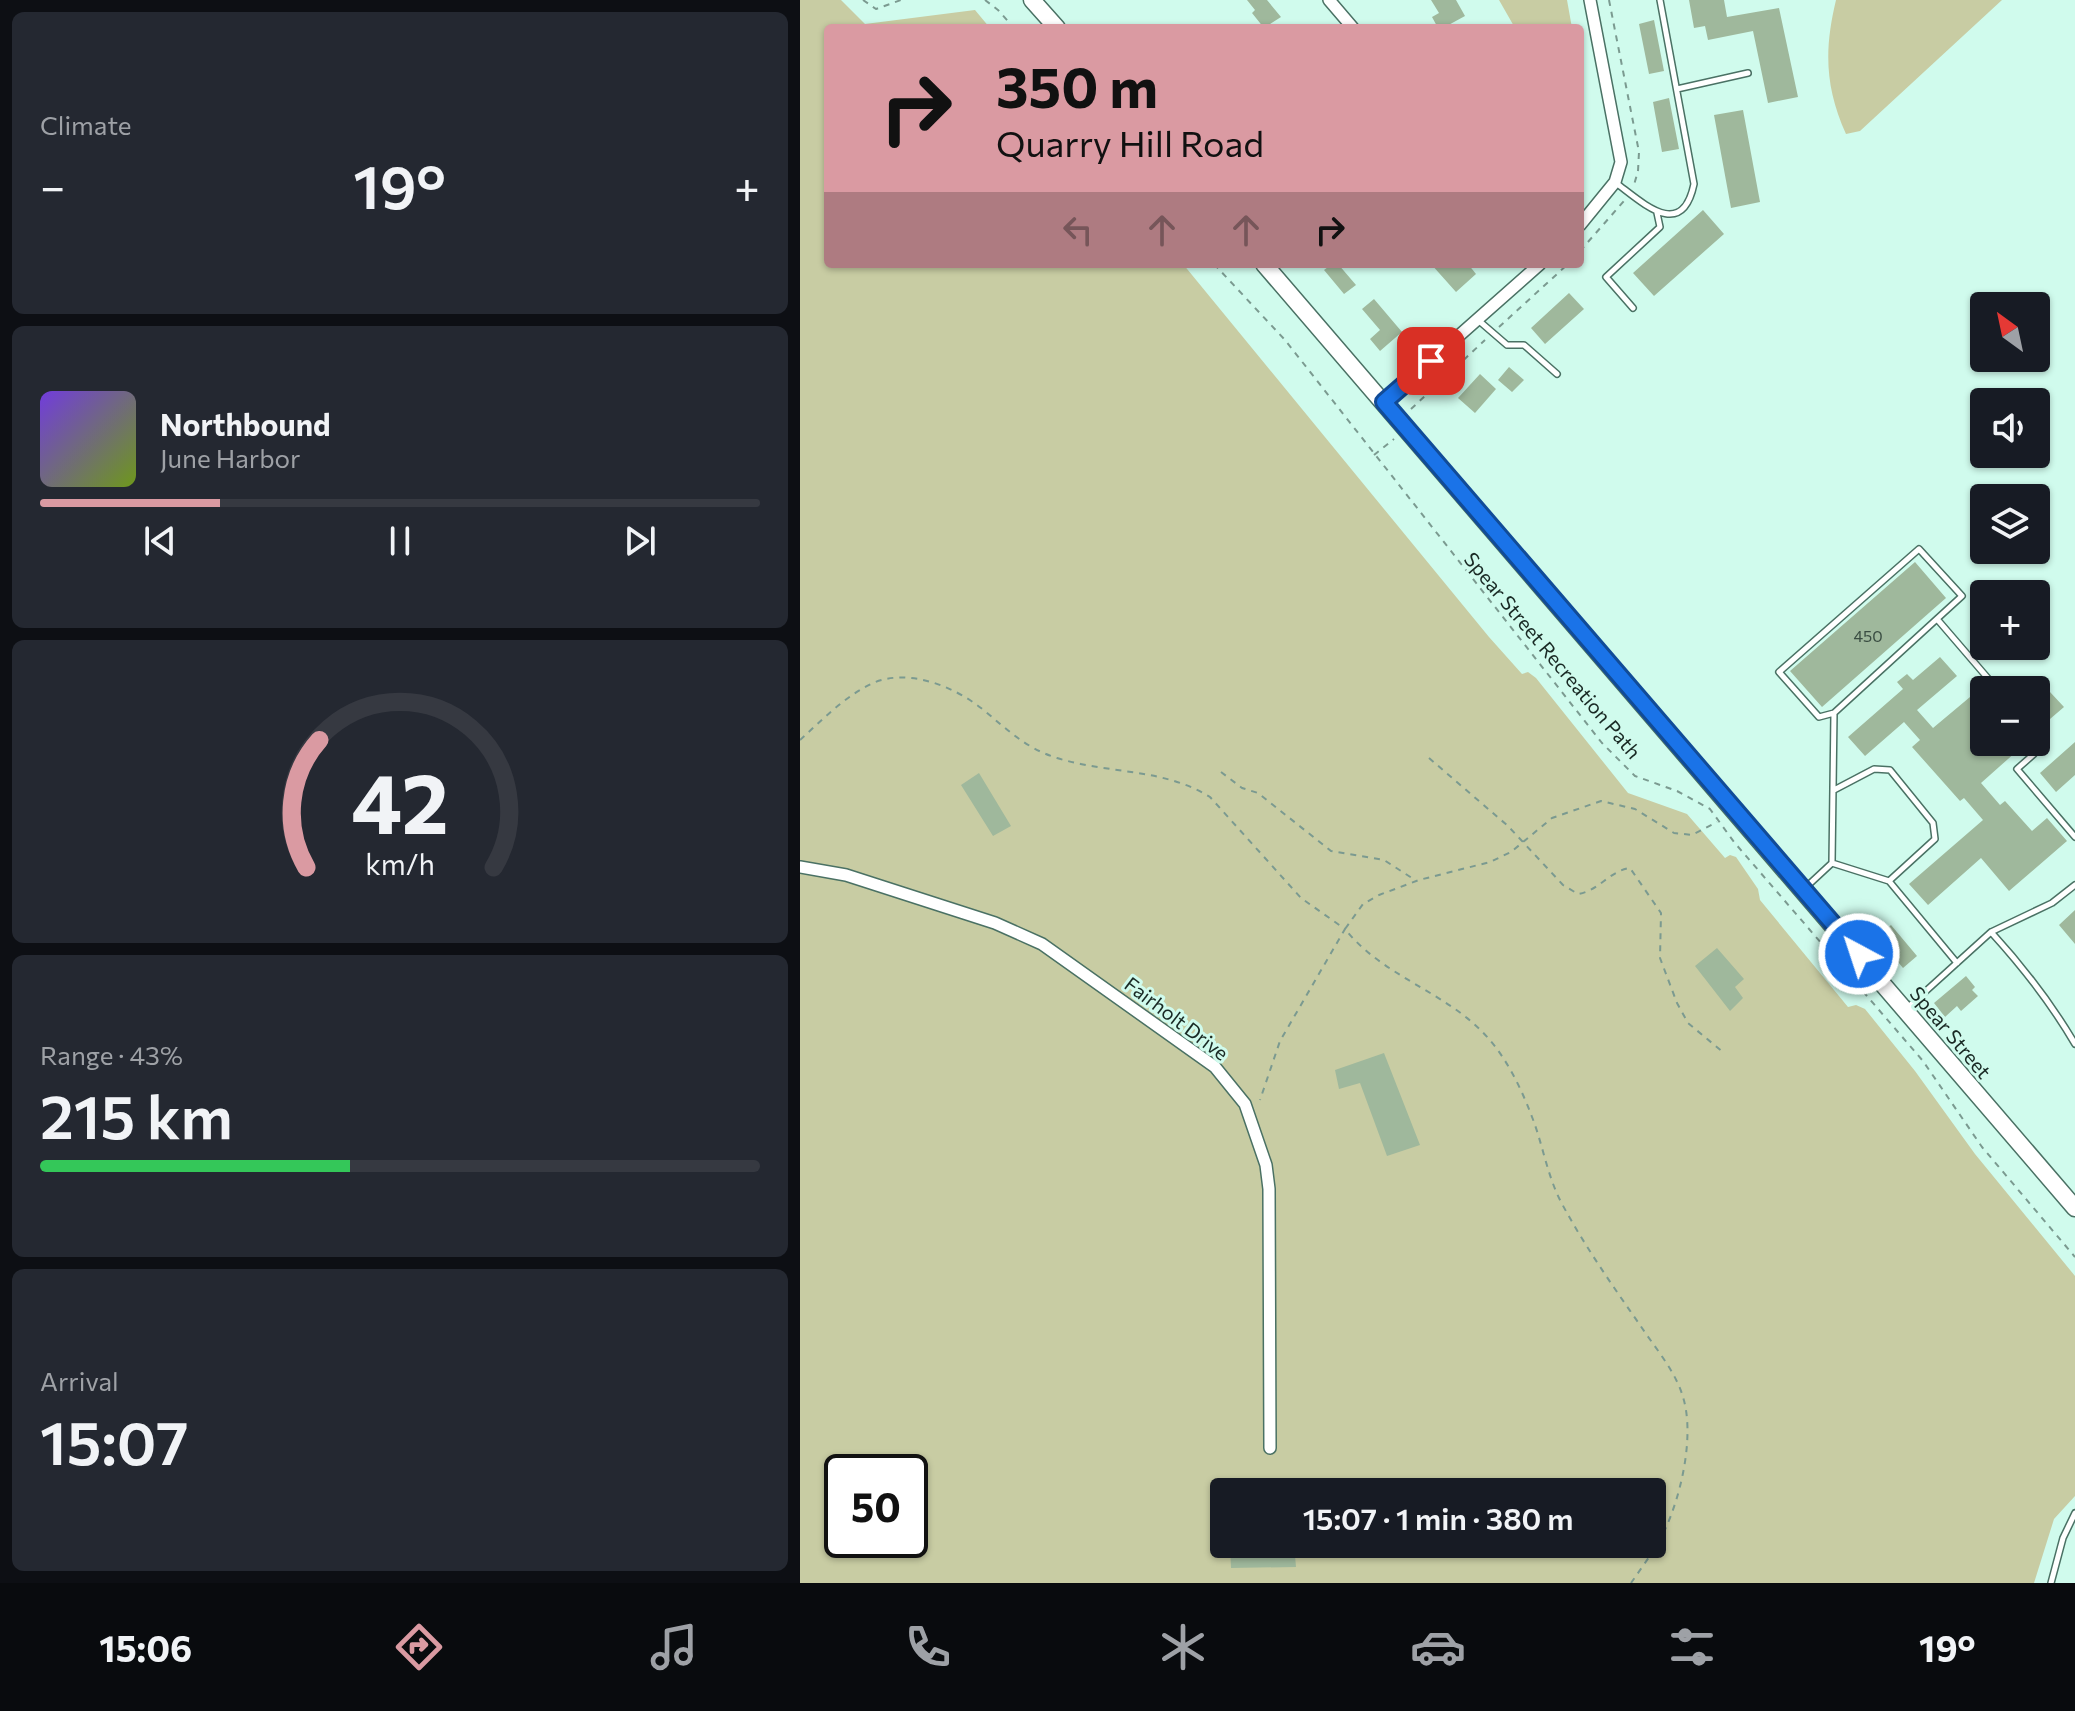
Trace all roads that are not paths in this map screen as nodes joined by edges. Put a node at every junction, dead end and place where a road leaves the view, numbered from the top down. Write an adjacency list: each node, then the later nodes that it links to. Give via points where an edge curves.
1 (1032, 0): 5 (main road)
2 (1329, 0): 6 (street)
3 (1590, 0): 9 (street, via 1620,151)
4 (1660, 0): 8 (lane)
5 (1053, 24)
6 (1350, 24)
7 (1748, 73): 8 (lane)
8 (1677, 89): 10 (lane, via 1694,184 1683,209)
9 (1615, 182): 10 (lane); 11 (street)
10 (1657, 213): 14 (lane, via 1660,227 1606,277)
11 (1584, 220)
12 (1267, 268): 17 (main road, Spear Street)
13 (1536, 268): 15 (street)
14 (1633, 308)
15 (1477, 320): 16 (lane, via 1507,345 1524,345); 17 (street)
16 (1557, 374)
17 (1384, 402): 28 (main road, Spear Street)
18 (1937, 619): 19 (lane); 20 (lane); 20 (lane, via 1962,596 1919,549 1779,672 1819,717)
19 (1986, 676)
20 (1834, 713): 22 (lane)
21 (2032, 756): 23 (lane, via 2017,769)
22 (1833, 791): 24 (lane); 26 (lane, via 1874,769 1890,770 1933,823 1935,839)
23 (2075, 837)
24 (1832, 863): 26 (lane); 28 (lane)
25 (800, 867): 34 (street, Fairholt Drive, via 846,875 995,923 1042,944 1199,1054 1231,1084 1252,1121 1269,1189)
26 (1889, 881): 30 (lane)
27 (2075, 885): 29 (lane, via 2052,903)
28 (1803, 889): 31 (main road, Spear Street)
29 (1991, 932): 30 (lane); 32 (lane, via 2055,1009)
30 (1957, 963): 31 (lane)
31 (1906, 1010): 33 (main road, Spear Street)
32 (2075, 1044)
33 (2075, 1208)
34 (1270, 1448)
35 (2075, 1513): 36 (lane)
36 (2051, 1583)

